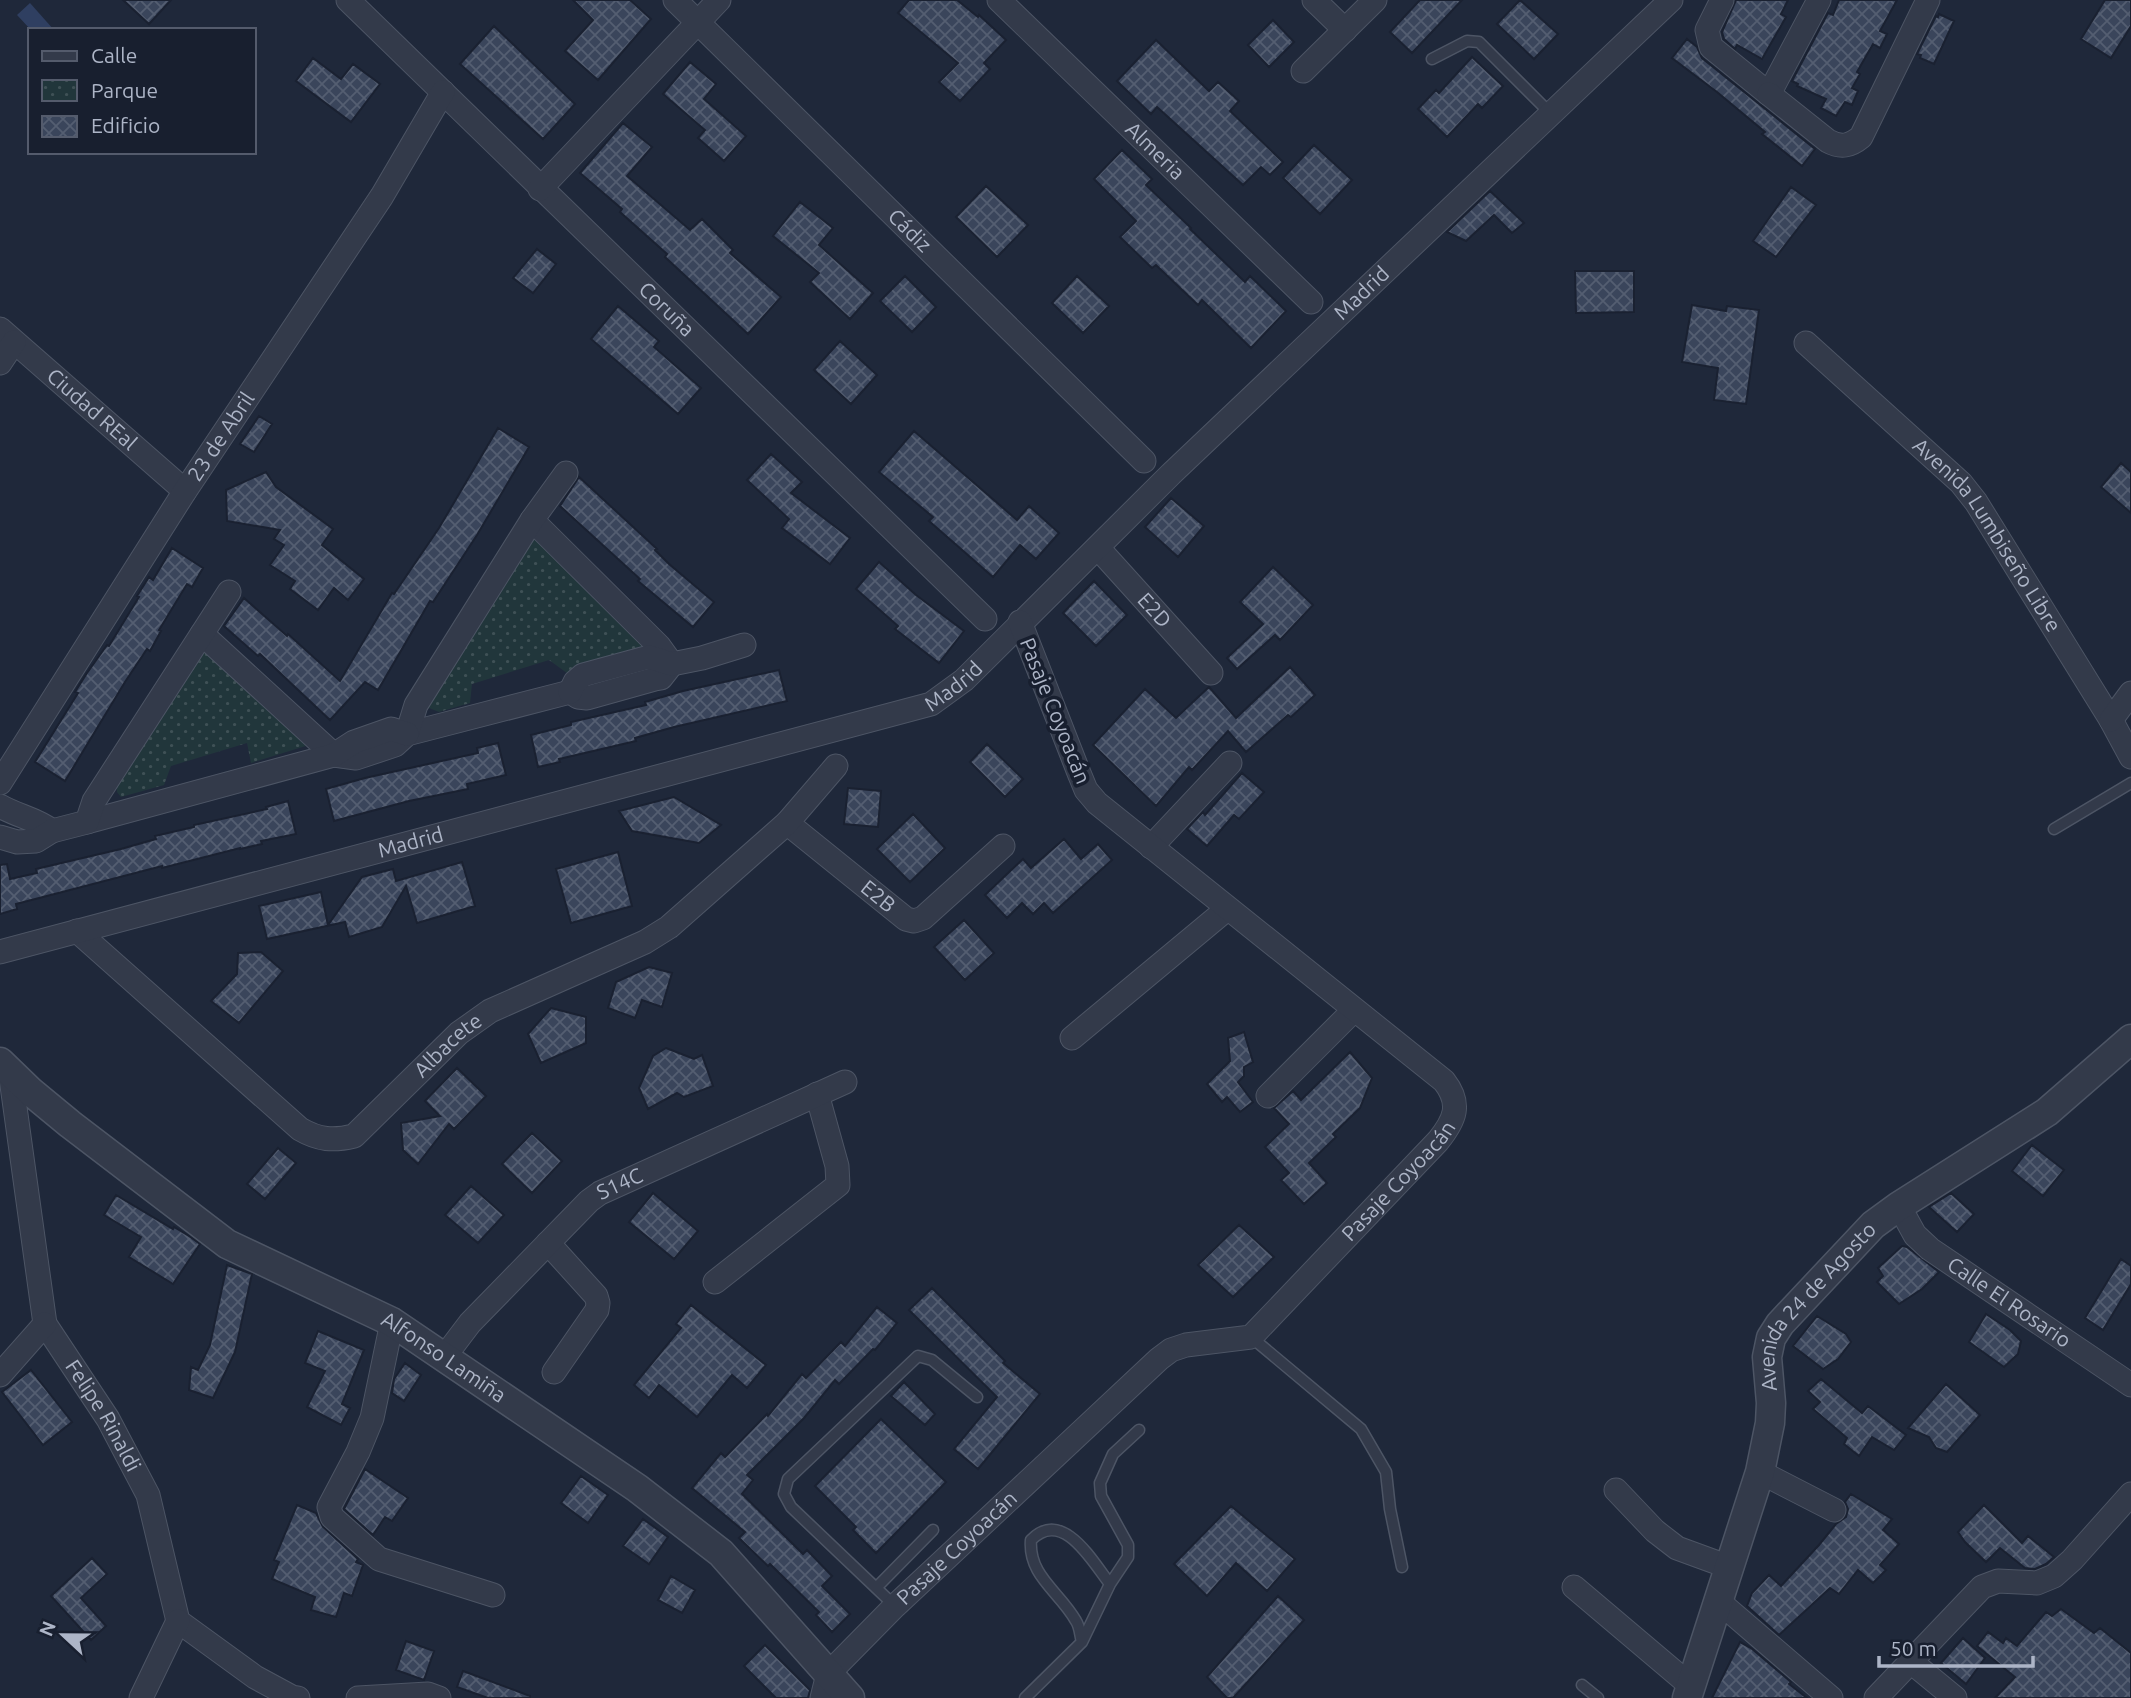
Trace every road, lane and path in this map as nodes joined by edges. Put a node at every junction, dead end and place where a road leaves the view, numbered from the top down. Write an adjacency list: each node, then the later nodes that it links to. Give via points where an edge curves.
1 (348, 0): 15 (street, Coruña)
2 (675, 0): 11 (street, Cádiz)
3 (719, 0): 11 (street)
4 (999, 0): 19 (street, Almeria)
5 (1314, 0): 12 (street)
6 (1375, 0): 12 (street)
7 (1671, 0): 17 (street, Madrid)
8 (1722, 0): 16 (street, via 1707,30 1711,47)
9 (1819, 0): 16 (street)
10 (1928, 0): 16 (street, via 1861,137 1853,144 1828,141)
11 (697, 22): 18 (street); 23 (street, Cádiz)
12 (1345, 30): 14 (street)
13 (1432, 59): 17 (lane, via 1467,41 1479,42)
14 (1303, 71)
15 (443, 92): 18 (street, Coruña); 25 (street, 23 de Abril, via 382,196)
16 (1769, 94)
17 (1551, 114): 27 (street, Madrid)
18 (540, 189): 29 (street, Coruña)
19 (1311, 302)
20 (7, 336): 22 (street); 25 (street, Ciudad REal)
21 (1806, 343): 36 (street, Avenida Lumbiseño Libre, via 1961,483)
22 (0, 363)
23 (1144, 461)
24 (566, 473): 26 (street)
25 (185, 491): 42 (street, 23 de Abril)
26 (532, 520): 33 (street); 37 (street, via 416,705)
27 (1098, 548): 30 (street, Madrid); 34 (street, E2D)
28 (229, 592): 31 (street)
29 (985, 619)
30 (1020, 622): 51 (street, Pasaje Coyoacán, via 1086,790); 53 (street, Madrid, via 947,695 909,712)
31 (202, 634): 38 (street); 45 (street, via 94,801)
32 (744, 645): 33 (street)
33 (672, 664): 37 (street, via 649,657 583,676 570,692)
34 (1211, 673)
35 (2131, 693): 36 (street)
36 (2111, 720): 39 (street, Avenida Lumbiseño Libre)
37 (407, 734): 38 (street, via 391,729 354,742)
38 (334, 755): 45 (street)
39 (2131, 757)
40 (1230, 763): 51 (street)
41 (836, 766): 46 (street, Albacete)
42 (0, 783)
43 (2131, 783): 47 (lane)
44 (0, 806): 48 (street)
45 (87, 822): 48 (street)
46 (787, 823): 50 (street, E2B, via 914,921 923,918); 53 (street, Albacete, via 669,927 491,1011 459,1033 354,1136 333,1141 300,1129)
47 (2054, 829)
48 (52, 831): 49 (street, via 36,841)
49 (0, 837)
50 (1003, 846)
51 (1151, 847): 52 (street, Pasaje Coyoacán)
52 (1227, 909): 55 (street, Pasaje Coyoacán); 56 (street)
53 (77, 931): 54 (street, Madrid)
54 (0, 951)
55 (1354, 1010): 61 (street); 67 (street, Pasaje Coyoacán, via 1444,1081 1455,1098 1450,1127)
56 (1072, 1038)
57 (2131, 1039): 62 (street, Avenida 24 de Agosto, via 2047,1112)
58 (5, 1067): 65 (street, Alfonso Lamiña, via 227,1244); 66 (street, Felipe Rinaldi)
59 (845, 1082): 60 (street, S14C)
60 (817, 1094): 63 (street, S14C, via 600,1193); 64 (street, via 838,1185)
61 (1268, 1096)
62 (1899, 1206): 71 (street, Calle El Rosario, via 1915,1235 1930,1250); 74 (street, Avenida 24 de Agosto, via 1873,1225 1799,1301 1771,1338 1767,1357 1770,1423)
63 (548, 1243): 68 (street, S14C, via 470,1322); 69 (street, via 598,1303)
64 (715, 1282)
65 (392, 1322): 68 (street, Alfonso Lamiña); 84 (street, via 372,1418 329,1507 332,1517 379,1559)
66 (45, 1324): 70 (street); 87 (street, Felipe Rinaldi, via 108,1419 148,1495)
67 (1251, 1337): 79 (lane, via 1361,1429 1385,1472); 86 (street, Pasaje Coyoacán, via 1186,1345 1159,1359)
68 (445, 1356): 91 (street, Alfonso Lamiña, via 637,1488 721,1553)
69 (554, 1372)
70 (0, 1375)
71 (2131, 1385)
72 (977, 1397): 83 (lane, via 932,1360 918,1356 788,1479 784,1494 791,1507)
73 (1139, 1430): 81 (lane, via 1113,1454 1100,1483 1101,1496 1128,1545 1128,1557)
74 (1760, 1472): 77 (street); 80 (street, Avenida 24 de Agosto)
75 (1616, 1490): 80 (street, via 1676,1548)
76 (2131, 1494): 89 (street, via 2054,1576 2037,1583 1998,1581 1982,1587)
77 (1834, 1510)
78 (933, 1530): 83 (lane)
79 (1402, 1567)
80 (1728, 1567): 85 (street, Avenida 24 de Agosto)
81 (1110, 1584): 88 (lane); 88 (lane, via 1078,1542 1066,1534 1040,1531 1031,1541 1030,1555 1037,1571 1077,1622)
82 (1574, 1587): 92 (street)
83 (876, 1588): 86 (lane)
84 (493, 1595)
85 (1717, 1600): 92 (street, Avenida 24 de Agosto); 100 (street)
86 (895, 1606): 91 (street, Pasaje Coyoacán)
87 (178, 1621): 93 (street); 94 (street, via 255,1677)
88 (1082, 1642): 98 (lane)
89 (1910, 1661): 101 (street); 102 (street)
90 (1582, 1685): 99 (lane)
91 (825, 1686): 97 (street, Alfonso Lamiña)
92 (1689, 1692)
93 (141, 1698)
94 (298, 1698)
95 (358, 1698): 96 (street)
96 (439, 1698)
97 (850, 1698)
98 (1025, 1698)
99 (1598, 1698)
100 (1831, 1698)
101 (1876, 1698)
102 (1955, 1698)

